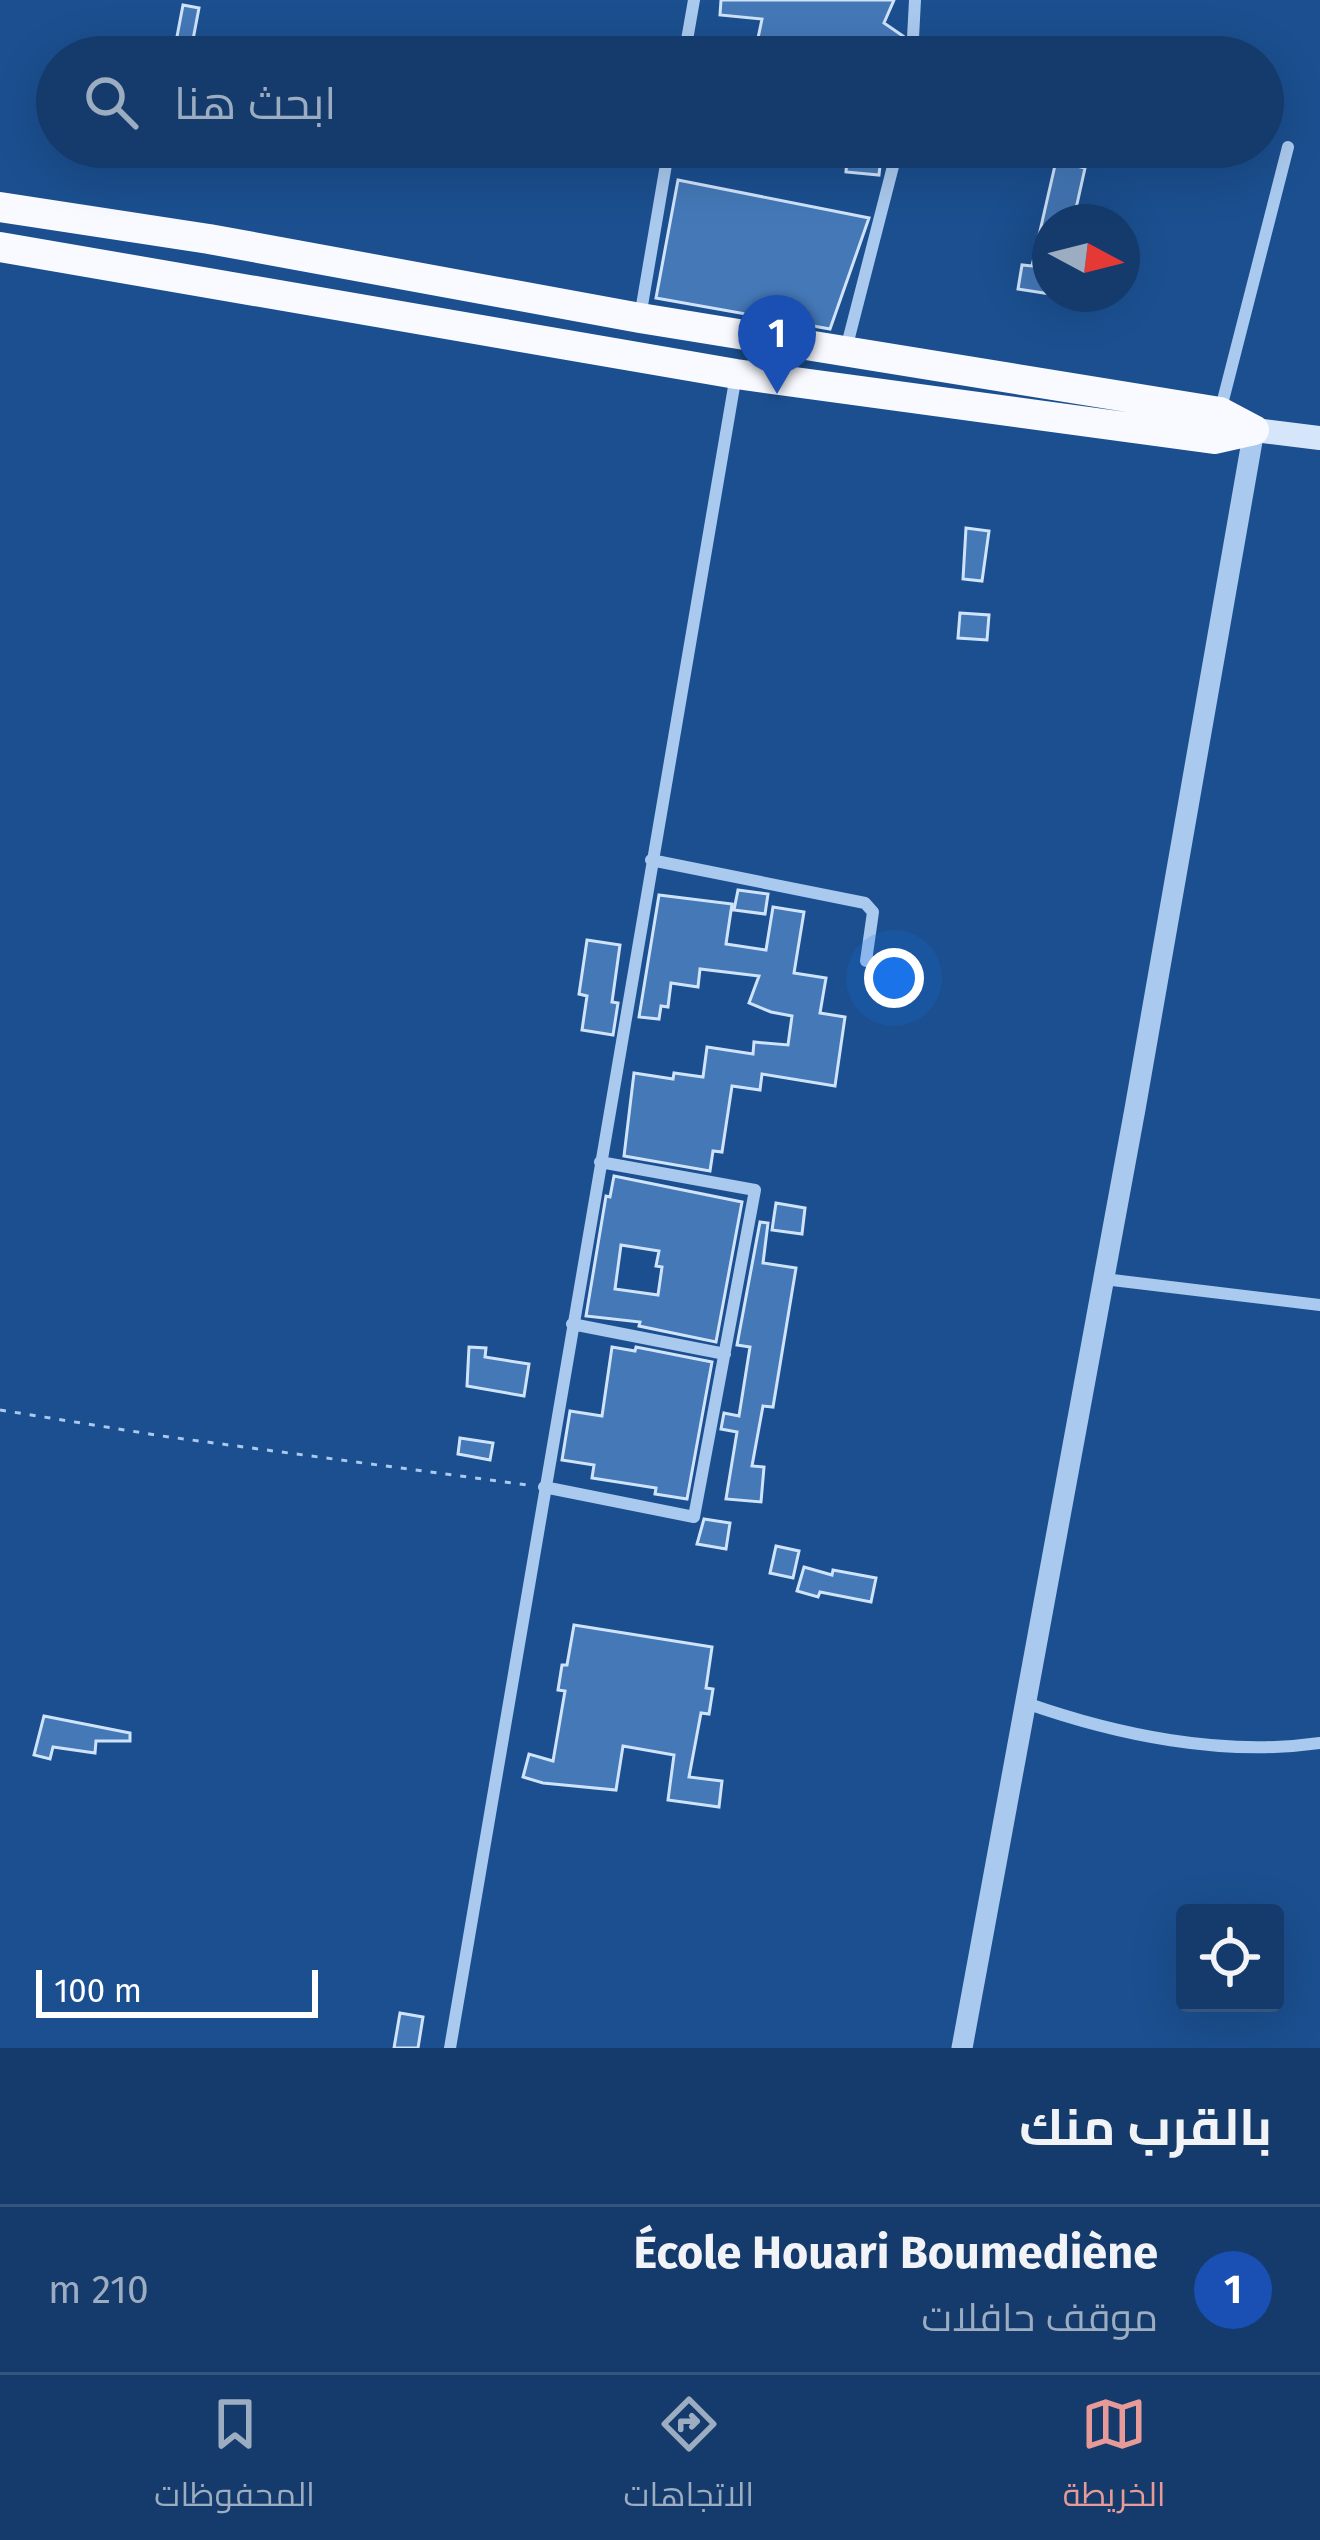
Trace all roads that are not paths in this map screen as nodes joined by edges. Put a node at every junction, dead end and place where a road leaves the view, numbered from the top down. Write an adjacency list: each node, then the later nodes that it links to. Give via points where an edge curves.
1 (694, 0): 3 (street)
2 (915, 0): 4 (street)
3 (688, 36)
4 (913, 36)
5 (1288, 147): 6 (street)
6 (1284, 163)
7 (665, 168): 12 (street)
8 (893, 168): 13 (street)
9 (1283, 168): 15 (street)
10 (0, 207): 12 (highway)
11 (0, 247): 14 (highway)
12 (640, 318): 13 (highway)
13 (845, 352): 15 (highway)
14 (736, 374): 16 (highway, via 1214,439); 18 (street)
15 (1220, 412): 16 (highway)
16 (1253, 430): 17 (main road); 21 (street)
17 (1320, 438)
18 (651, 860): 19 (street, via 865,902 873,912 866,961); 20 (street)
19 (894, 967)
20 (600, 1162): 23 (street); 24 (street, via 755,1190)
21 (1104, 1279): 22 (street); 26 (street)
22 (1320, 1305)
23 (572, 1324): 24 (street); 25 (street)
24 (725, 1354): 25 (street, via 694,1517)
25 (544, 1487): 28 (street)
26 (1026, 1703): 27 (street, via 1110,1729 1201,1744); 29 (street)
27 (1320, 1742)
28 (450, 2048)
29 (962, 2048)

